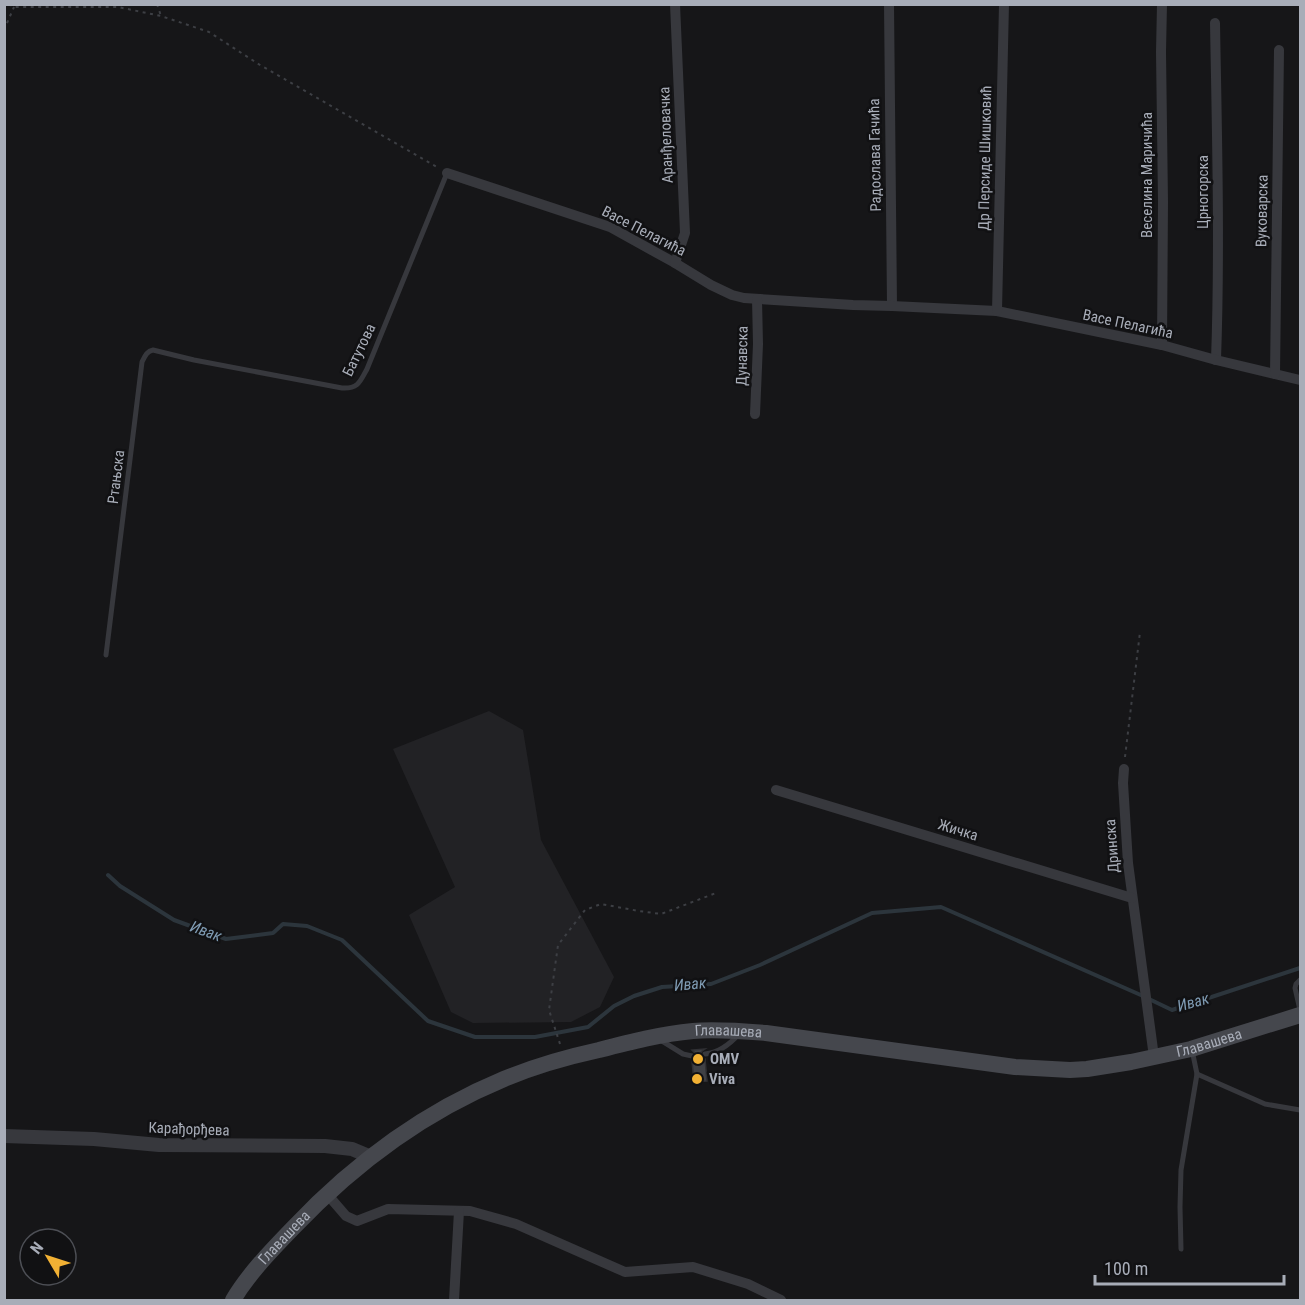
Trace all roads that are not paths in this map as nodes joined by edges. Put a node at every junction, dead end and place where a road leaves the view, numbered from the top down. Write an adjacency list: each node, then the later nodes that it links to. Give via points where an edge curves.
1 (675, 4): 8 (street, Аранђеловачка, via 685,233)
2 (889, 4): 10 (street, Радослава Гачића)
3 (1004, 4): 11 (street, Др Персиде Шишковић)
4 (1162, 4): 12 (street, Веселина Маричића)
5 (1215, 23): 14 (street, Црногорска)
6 (1279, 50): 15 (street, Вуковарска)
7 (447, 173): 8 (street, Васе Пелагића, via 610,227); 13 (lane, Батутова, via 367,369 356,387 342,388)
8 (675, 263): 9 (street, Васе Пелагића, via 732,295)
9 (757, 298): 10 (street, Васе Пелагића); 17 (street, Дунавска)
10 (892, 306): 11 (street, Васе Пелагића)
11 (997, 311): 12 (street, Васе Пелагића)
12 (1162, 345): 14 (street, Васе Пелагића)
13 (194, 360): 18 (lane, Ртањска, via 153,350 142,362)
14 (1216, 360): 15 (street, Васе Пелагића)
15 (1275, 374): 16 (street, Васе Пелагића)
16 (1300, 380)
17 (755, 414)
18 (106, 655)
19 (1124, 769): 21 (street, Дринска)
20 (776, 790): 21 (street, Жичка)
21 (1132, 898): 30 (street, Дринска)
22 (1300, 980): 23 (lane, via 1295,988)
23 (1300, 1010)
24 (1300, 1015): 27 (main road, Главашева)
25 (742, 1031): 26 (main road, Главашева, via 691,1031); 28 (lane, via 724,1047); 30 (main road, Главашева, via 1026,1068 1087,1069)
26 (656, 1037): 29 (lane); 34 (main road, Главашева, via 564,1058 504,1078 446,1107)
27 (1191, 1048): 30 (main road, Главашева); 31 (lane)
28 (705, 1054)
29 (692, 1056)
30 (1154, 1057)
31 (1197, 1074): 32 (lane, via 1265,1104); 37 (lane, via 1181,1170)
32 (1300, 1110)
33 (4, 1136): 34 (street, Карађорђева, via 159,1146 325,1146)
34 (371, 1156): 35 (main road, Главашева)
35 (327, 1194): 36 (street, via 346,1216 357,1221 388,1209); 38 (main road, Главашева)
36 (459, 1211): 39 (street); 40 (street, via 516,1224 625,1272 693,1267 748,1284)
37 (1181, 1249)
38 (230, 1299)
39 (454, 1300)
40 (781, 1300)

